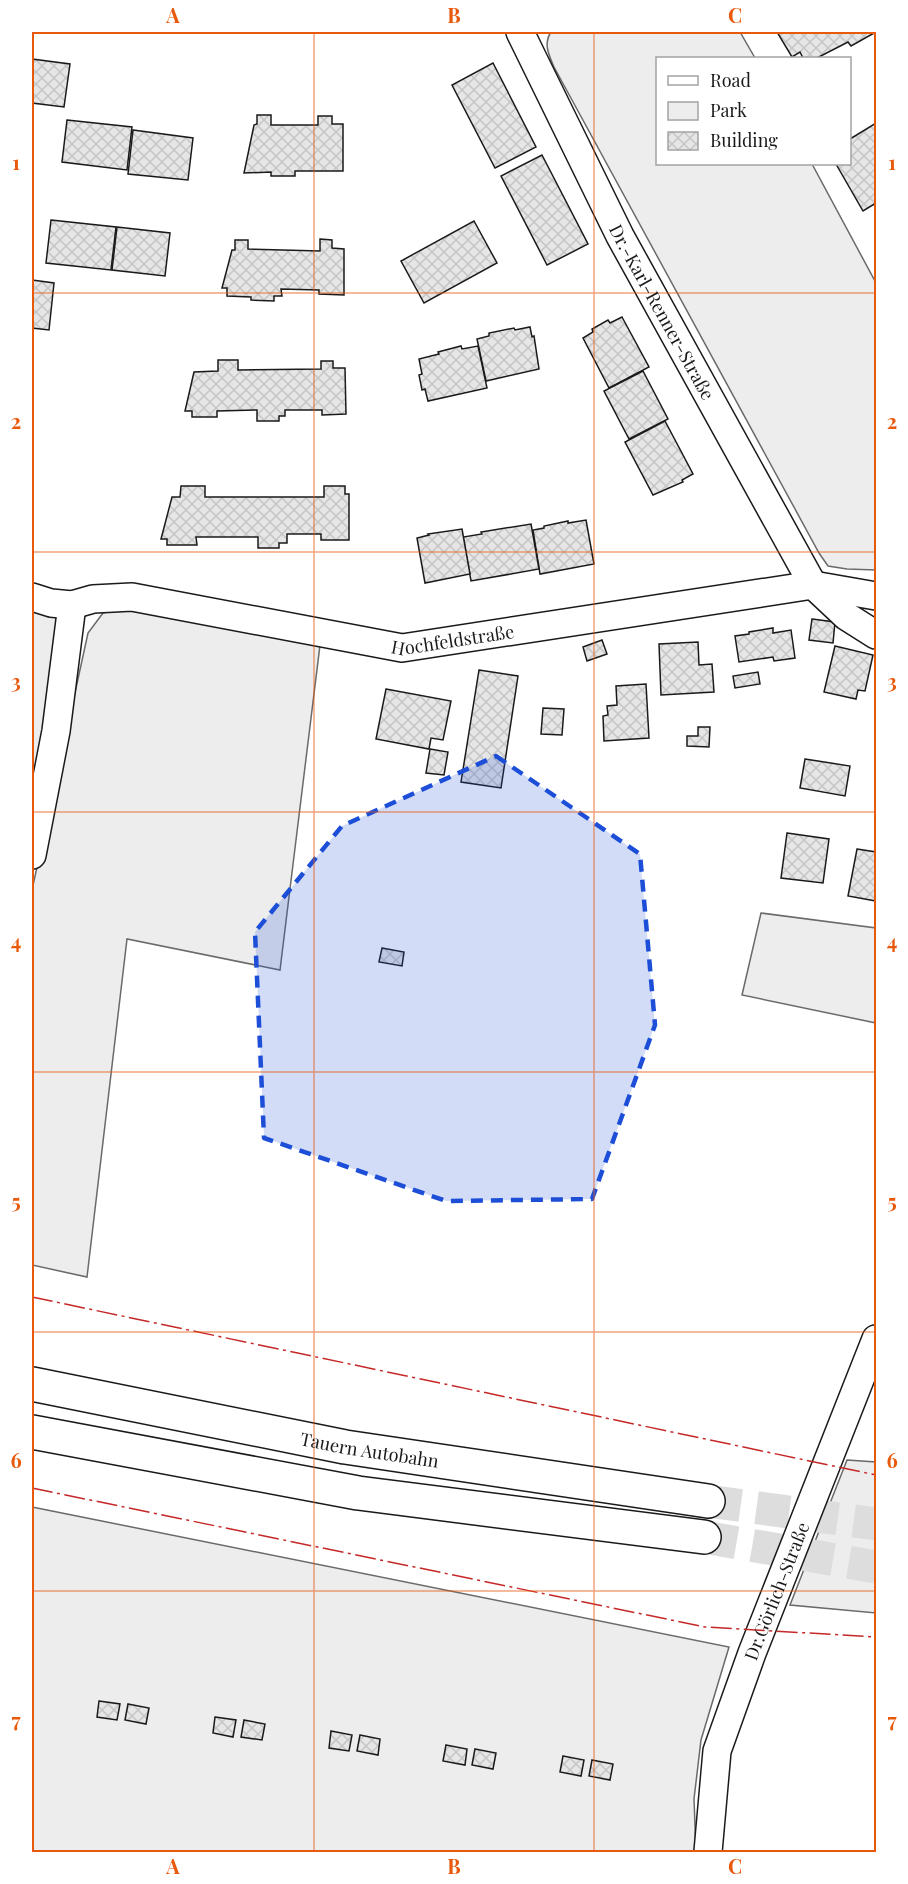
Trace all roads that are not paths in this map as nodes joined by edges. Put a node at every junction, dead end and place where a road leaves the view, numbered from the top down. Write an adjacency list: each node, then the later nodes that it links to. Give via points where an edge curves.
1 (520, 32): 2 (street, Dr.-Karl-Renner-Straße, via 620,236)
2 (813, 585): 3 (street, Hochfeldstraße); 5 (street, Hochfeldstraße, via 402,648 132,597 93,599); 6 (street, via 846,616)
3 (876, 596)
4 (32, 597): 5 (street, Hochfeldstraße)
5 (72, 605): 7 (street, via 56,732)
6 (876, 634)
7 (32, 855)
8 (876, 1339): 13 (street, Dr.Görlich-Straße, via 717,1751)
9 (32, 1384): 11 (highway, Tauern Autobahn, via 345,1447)
10 (32, 1432): 12 (highway, via 358,1493)
11 (708, 1502)
12 (704, 1537)
13 (708, 1852)

